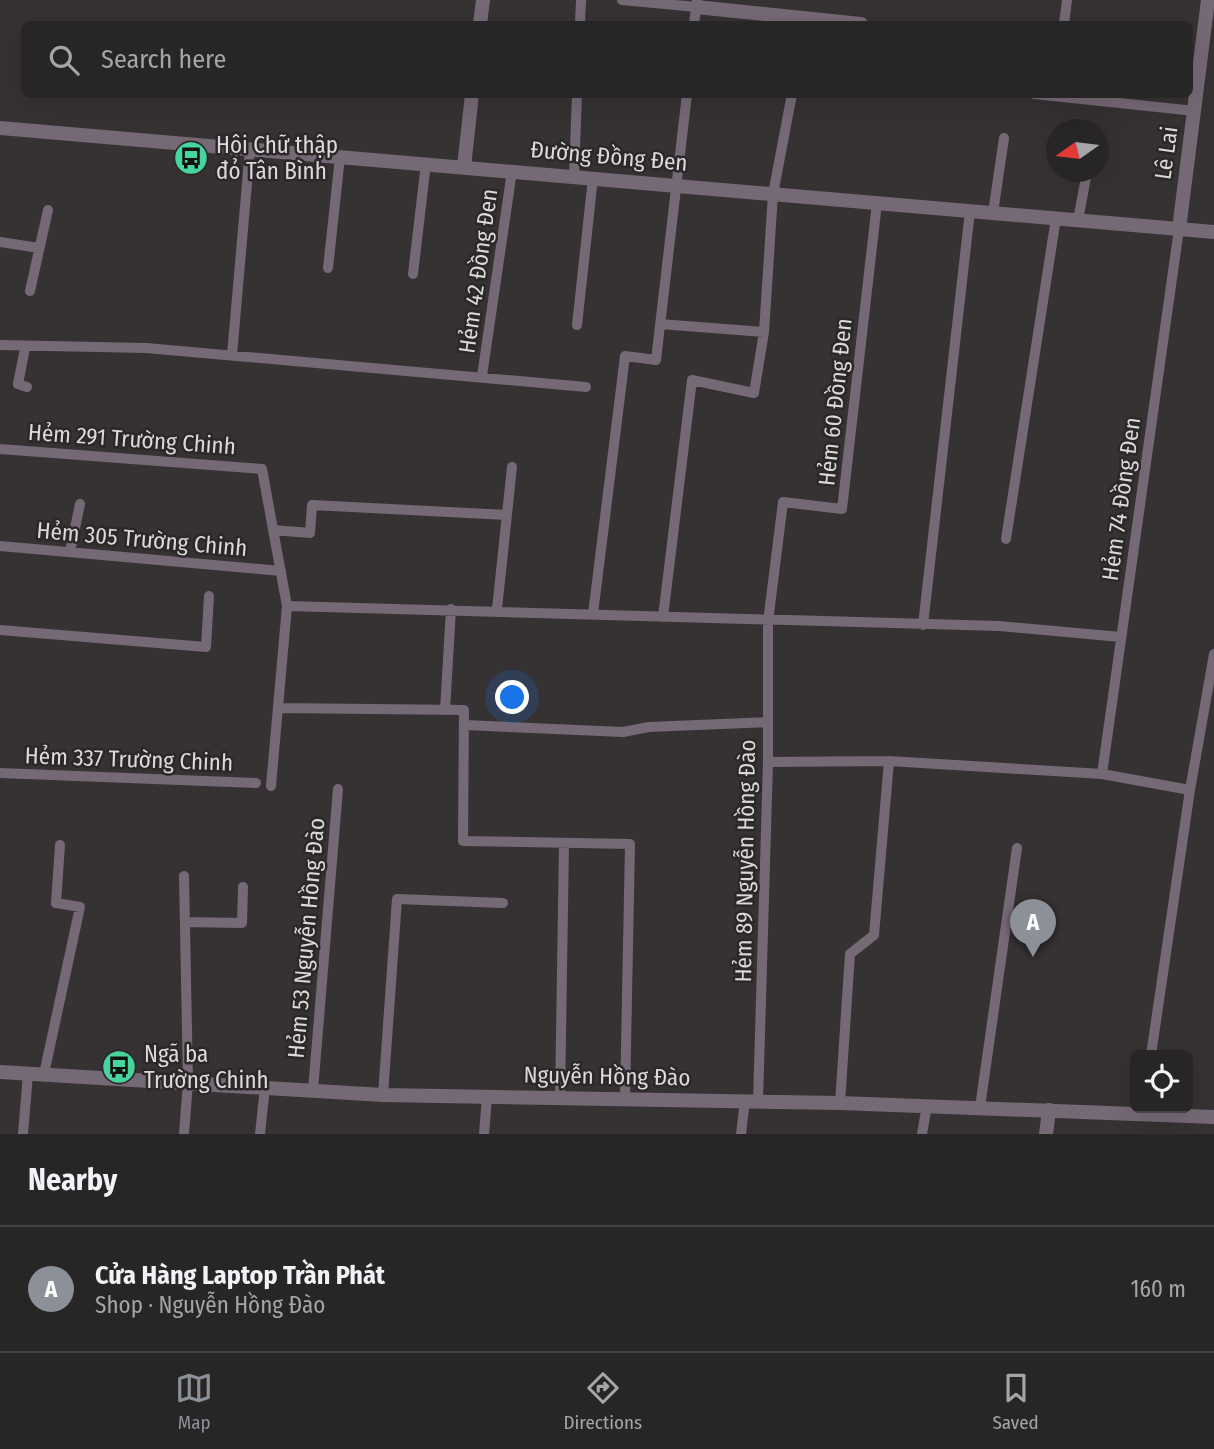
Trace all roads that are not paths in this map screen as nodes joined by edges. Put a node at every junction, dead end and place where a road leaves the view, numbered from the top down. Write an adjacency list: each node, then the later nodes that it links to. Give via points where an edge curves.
1 (483, 0): 7 (street)
2 (581, 0): 8 (lane)
3 (621, 0): 6 (lane)
4 (1067, 0): 10 (lane)
5 (1208, 0): 11 (street, Lê Lai)
6 (696, 4): 9 (street)
7 (480, 21)
8 (580, 21)
9 (800, 21)
10 (1064, 21)
11 (1195, 60): 17 (street, Lê Lai)
12 (472, 98): 23 (street)
13 (577, 98): 25 (lane)
14 (687, 98): 28 (lane)
15 (791, 98): 29 (lane)
16 (1072, 98): 17 (lane)
17 (1195, 111): 36 (street, Lê Lai)
18 (0, 128): 20 (street, Đường Đồng Đen)
19 (1004, 138): 33 (lane)
20 (250, 149): 21 (street, Đường Đồng Đen); 48 (lane)
21 (340, 157): 22 (street, Đường Đồng Đen); 40 (lane)
22 (426, 163): 23 (street, Đường Đồng Đen); 41 (lane)
23 (464, 167): 24 (street, Đường Đồng Đen)
24 (512, 171): 25 (street, Đường Đồng Đen); 49 (lane, Hẻm 42 Đồng Đen)
25 (574, 176): 26 (street, Đường Đồng Đen)
26 (593, 178): 28 (street, Đường Đồng Đen); 44 (lane)
27 (1085, 182): 35 (lane)
28 (677, 185): 29 (street, Đường Đồng Đen); 43 (lane)
29 (772, 194): 30 (street, Đường Đồng Đen); 45 (lane)
30 (877, 203): 32 (street, Đường Đồng Đen); 67 (lane, Hẻm 60 Đồng Đen, via 842,509 783,502)
31 (48, 210): 39 (lane)
32 (970, 211): 33 (street, Đường Đồng Đen); 68 (lane)
33 (993, 213): 34 (street, Đường Đồng Đen)
34 (1056, 218): 35 (street, Đường Đồng Đen); 57 (lane)
35 (1078, 220): 36 (street, Đường Đồng Đen)
36 (1179, 229): 37 (street, Đường Đồng Đen); 70 (lane, Hẻm 74 Đồng Đen)
37 (1214, 232)
38 (0, 243): 39 (lane)
39 (39, 248): 42 (lane)
40 (328, 268)
41 (413, 274)
42 (30, 291)
43 (660, 324): 45 (lane); 65 (lane, via 656,360 625,356)
44 (577, 325)
45 (764, 332): 66 (lane, via 754,393 692,380)
46 (0, 345): 47 (lane)
47 (25, 348): 48 (lane, via 146,348); 50 (lane, via 18,384)
48 (232, 355): 49 (lane)
49 (482, 376): 51 (lane)
50 (27, 387)
51 (586, 387)
52 (0, 449): 56 (lane, Hẻm 291 Trường Chinh, via 262,469)
53 (512, 467): 55 (lane)
54 (80, 504): 59 (lane)
55 (507, 515): 56 (lane, via 312,505 310,533); 64 (lane)
56 (273, 530): 60 (lane)
57 (1006, 539)
58 (0, 546): 59 (lane, Hẻm 305 Trường Chinh)
59 (70, 552): 60 (lane, Hẻm 305 Trường Chinh)
60 (281, 571): 62 (lane)
61 (209, 596): 69 (lane, via 206,647)
62 (287, 606): 63 (lane); 72 (lane)
63 (451, 609): 64 (lane); 73 (lane)
64 (498, 609): 65 (lane)
65 (593, 614): 66 (lane)
66 (663, 617): 67 (lane)
67 (768, 622): 68 (lane); 74 (lane, Hẻm 89 Nguyễn Hồng Đào)
68 (923, 625): 70 (lane, via 999,626)
69 (0, 630)
70 (1121, 637): 79 (lane, Hẻm 74 Đồng Đen)
71 (1214, 654): 83 (lane)
72 (279, 708): 73 (lane); 81 (lane)
73 (445, 710): 75 (lane, via 464,710)
74 (768, 722): 75 (lane, via 623,732); 77 (lane, Hẻm 89 Nguyễn Hồng Đào)
75 (465, 725): 84 (lane, via 463,841)
76 (889, 761): 77 (lane); 79 (lane); 103 (lane, via 874,935 850,954)
77 (768, 762): 102 (lane, Hẻm 89 Nguyễn Hồng Đào)
78 (0, 773): 80 (lane, Hẻm 337 Trường Chinh)
79 (1102, 774): 83 (lane)
80 (257, 783)
81 (271, 786)
82 (338, 789): 97 (lane, Hẻm 53 Nguyễn Hồng Đào)
83 (1190, 790): 91 (lane)
84 (564, 843): 100 (lane); 101 (lane, via 629,844)
85 (60, 845): 94 (lane, via 56,904 80,907)
86 (1017, 848): 105 (lane)
87 (184, 876): 90 (lane)
88 (243, 887): 90 (lane, via 242,923)
89 (503, 903): 98 (lane, via 397,899)
90 (185, 922): 95 (lane)
91 (1153, 1050)
92 (0, 1072): 93 (street, Nguyễn Hồng Đào)
93 (28, 1073): 94 (street, Nguyễn Hồng Đào); 110 (lane)
94 (44, 1074): 95 (street, Nguyễn Hồng Đào)
95 (188, 1082): 96 (street, Nguyễn Hồng Đào); 111 (lane)
96 (265, 1087): 97 (street, Nguyễn Hồng Đào); 112 (lane)
97 (313, 1090): 98 (street, Nguyễn Hồng Đào)
98 (383, 1095): 99 (street, Nguyễn Hồng Đào)
99 (487, 1097): 100 (street, Nguyễn Hồng Đào); 113 (lane)
100 (560, 1098): 101 (street, Nguyễn Hồng Đào)
101 (625, 1099): 102 (street, Nguyễn Hồng Đào)
102 (751, 1101): 103 (street, Nguyễn Hồng Đào); 114 (lane, Hẻm 89 Nguyễn Hồng Đào)
103 (840, 1103): 104 (street, Nguyễn Hồng Đào)
104 (927, 1105): 105 (street, Nguyễn Hồng Đào); 115 (lane)
105 (980, 1107): 106 (street, Nguyễn Hồng Đào)
106 (1049, 1110): 107 (street, Nguyễn Hồng Đào); 116 (street)
107 (1130, 1111)
108 (1167, 1113): 109 (street, Nguyễn Hồng Đào)
109 (1214, 1117)
110 (23, 1134)
111 (184, 1134)
112 (260, 1134)
113 (484, 1134)
114 (741, 1134)
115 (922, 1134)
116 (1046, 1134)

